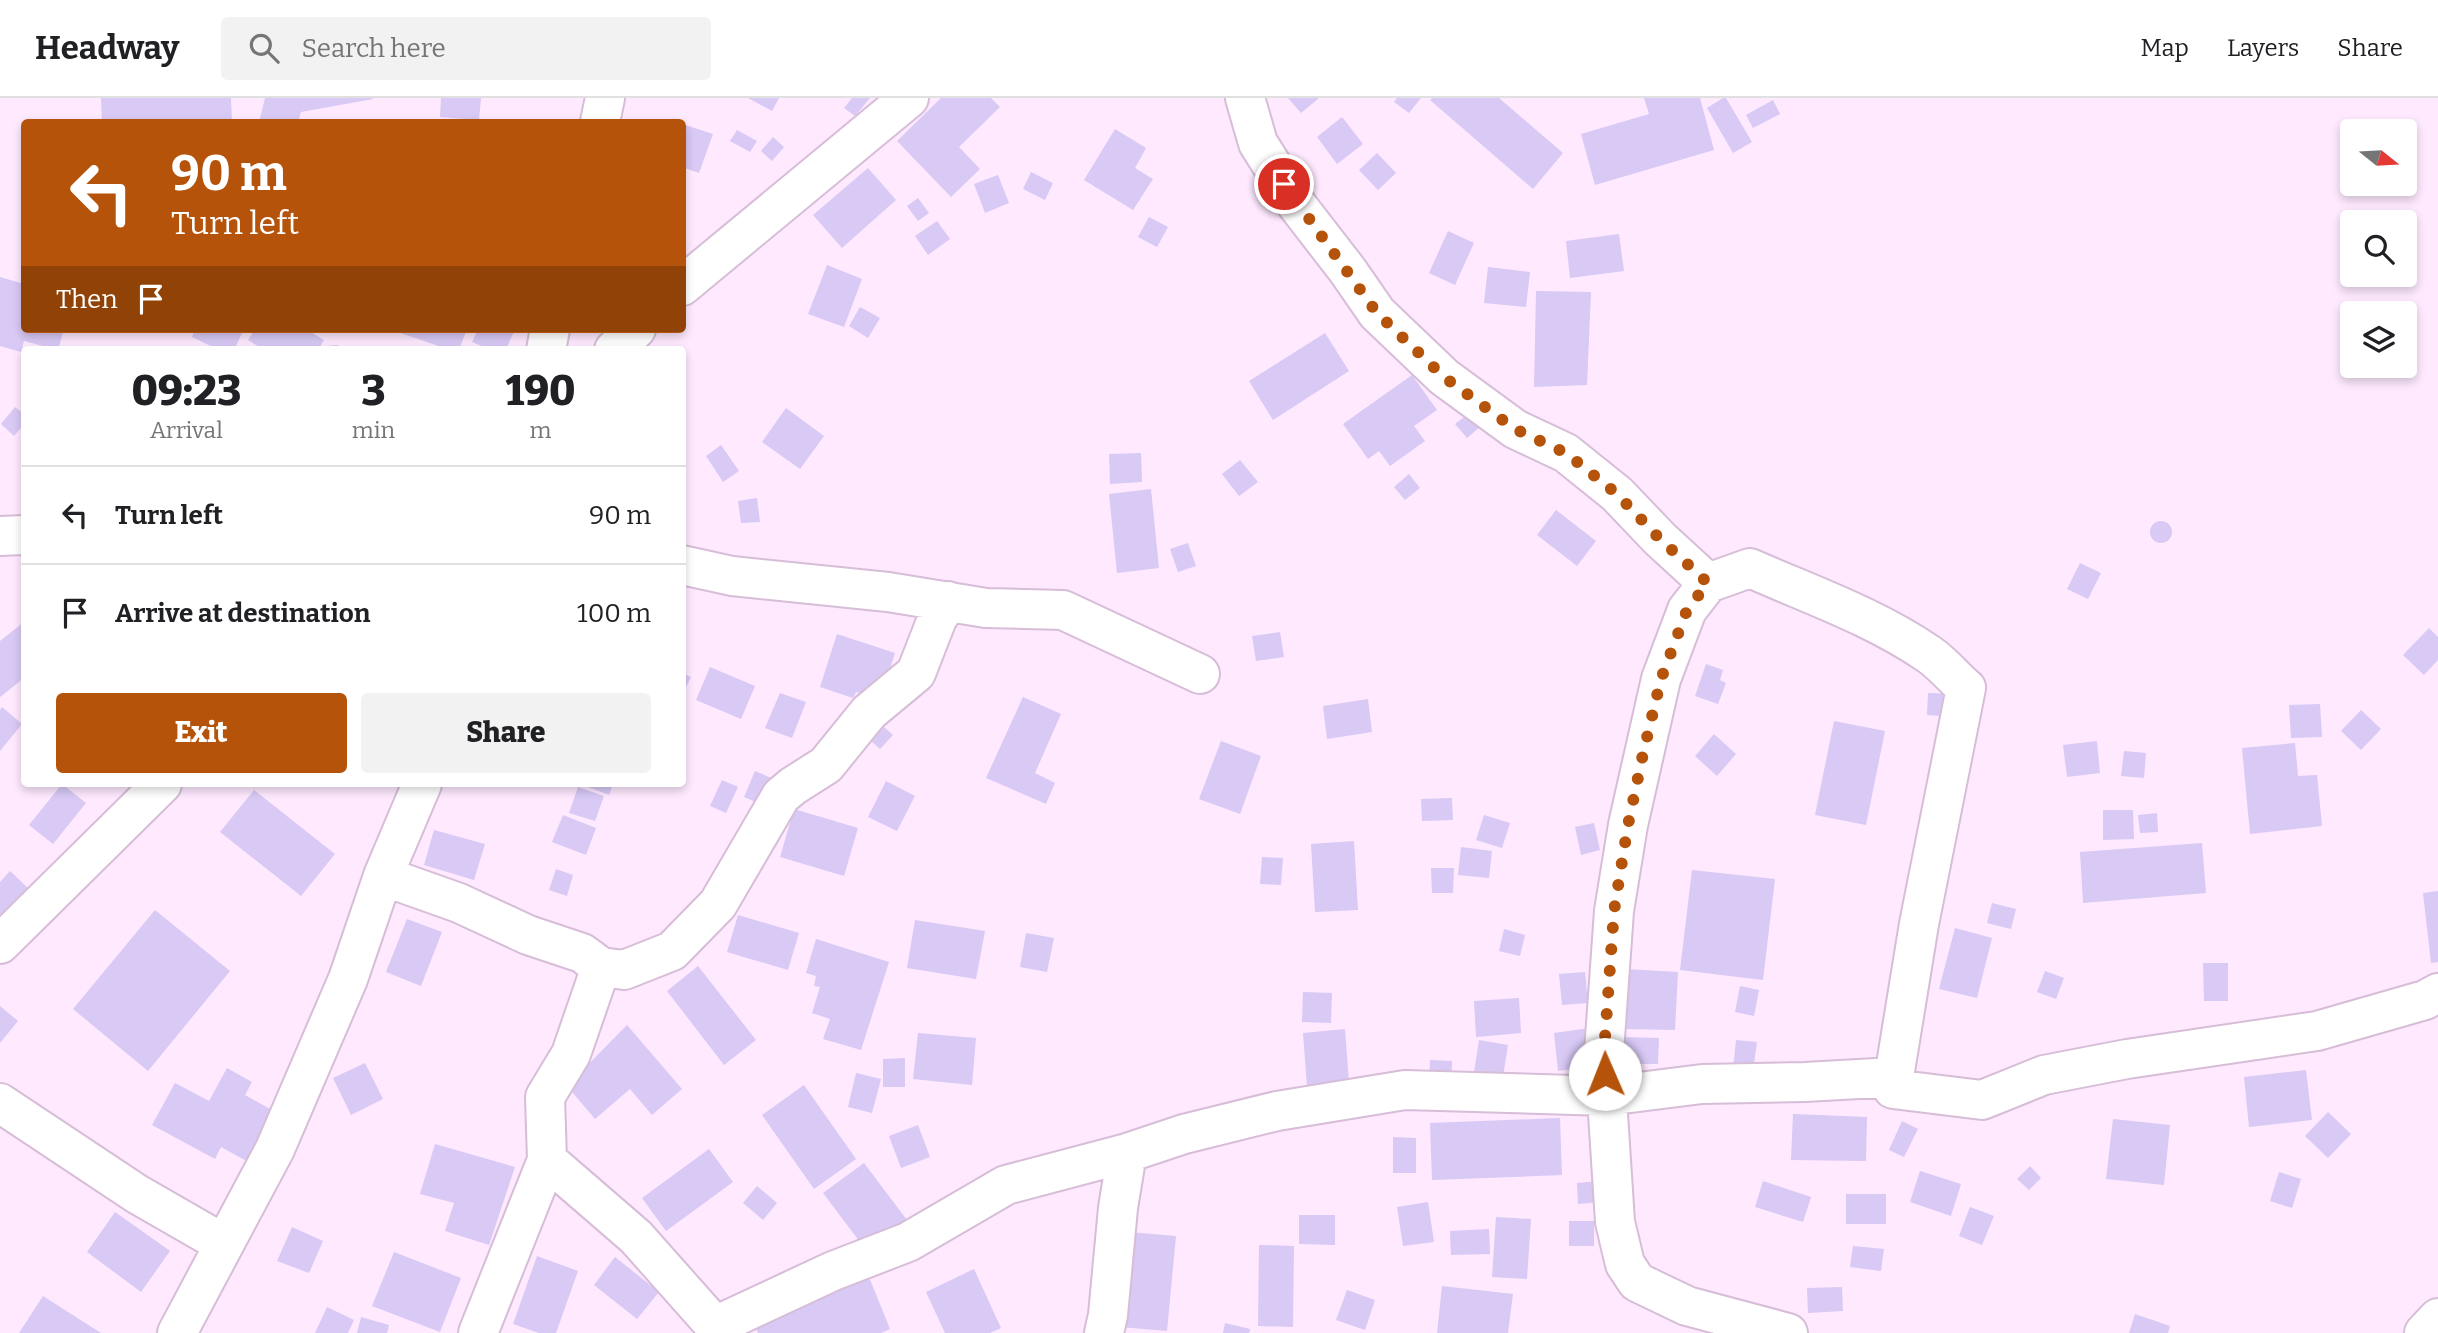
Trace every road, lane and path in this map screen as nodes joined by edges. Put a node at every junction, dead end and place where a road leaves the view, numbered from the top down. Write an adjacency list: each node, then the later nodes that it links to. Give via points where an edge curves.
1 (605, 98): 4 (street)
2 (909, 98): 5 (street)
3 (1245, 98): 11 (street, via 1258,143 1297,205 1377,313 1444,377 1515,429 1566,453 1587,469)
4 (601, 119)
5 (686, 283)
6 (631, 333): 7 (street)
7 (618, 346)
8 (21, 535): 9 (street)
9 (0, 536)
10 (686, 566): 12 (street, via 732,576)
11 (1708, 583): 20 (street, via 1750,568 1892,633 1932,656 1966,688); 21 (street, via 1687,610 1661,679 1628,825 1614,911 1604,1052)
12 (948, 601): 13 (street, via 986,608 1063,610); 18 (street, via 916,673 869,712 826,765 781,796 718,904 672,951 624,970)
13 (1200, 674)
14 (159, 787): 17 (street)
15 (421, 787): 16 (street)
16 (383, 876): 18 (street, via 582,953); 25 (street, via 348,979 275,1149)
17 (0, 944)
18 (601, 967): 24 (street, via 570,1054 545,1097)
19 (2438, 993): 20 (street, via 2317,1031 2045,1075 1982,1100 1893,1089)
20 (1894, 1077): 21 (street, via 1702,1084)
21 (1607, 1096): 23 (street, via 1405,1090 1277,1111 1184,1133); 27 (street, via 1615,1222 1625,1264 1637,1282)
22 (0, 1103): 25 (street, via 136,1194)
23 (1127, 1153): 28 (street, via 1006,1185 908,1242 833,1271); 31 (street)
24 (547, 1160): 28 (street, via 636,1237); 30 (street)
25 (224, 1244): 29 (street)
26 (2438, 1318): 33 (street)
27 (1681, 1320): 32 (street)
28 (718, 1329)
29 (177, 1333)
30 (478, 1333)
31 (1104, 1333)
32 (1788, 1333)
33 (2424, 1333)

